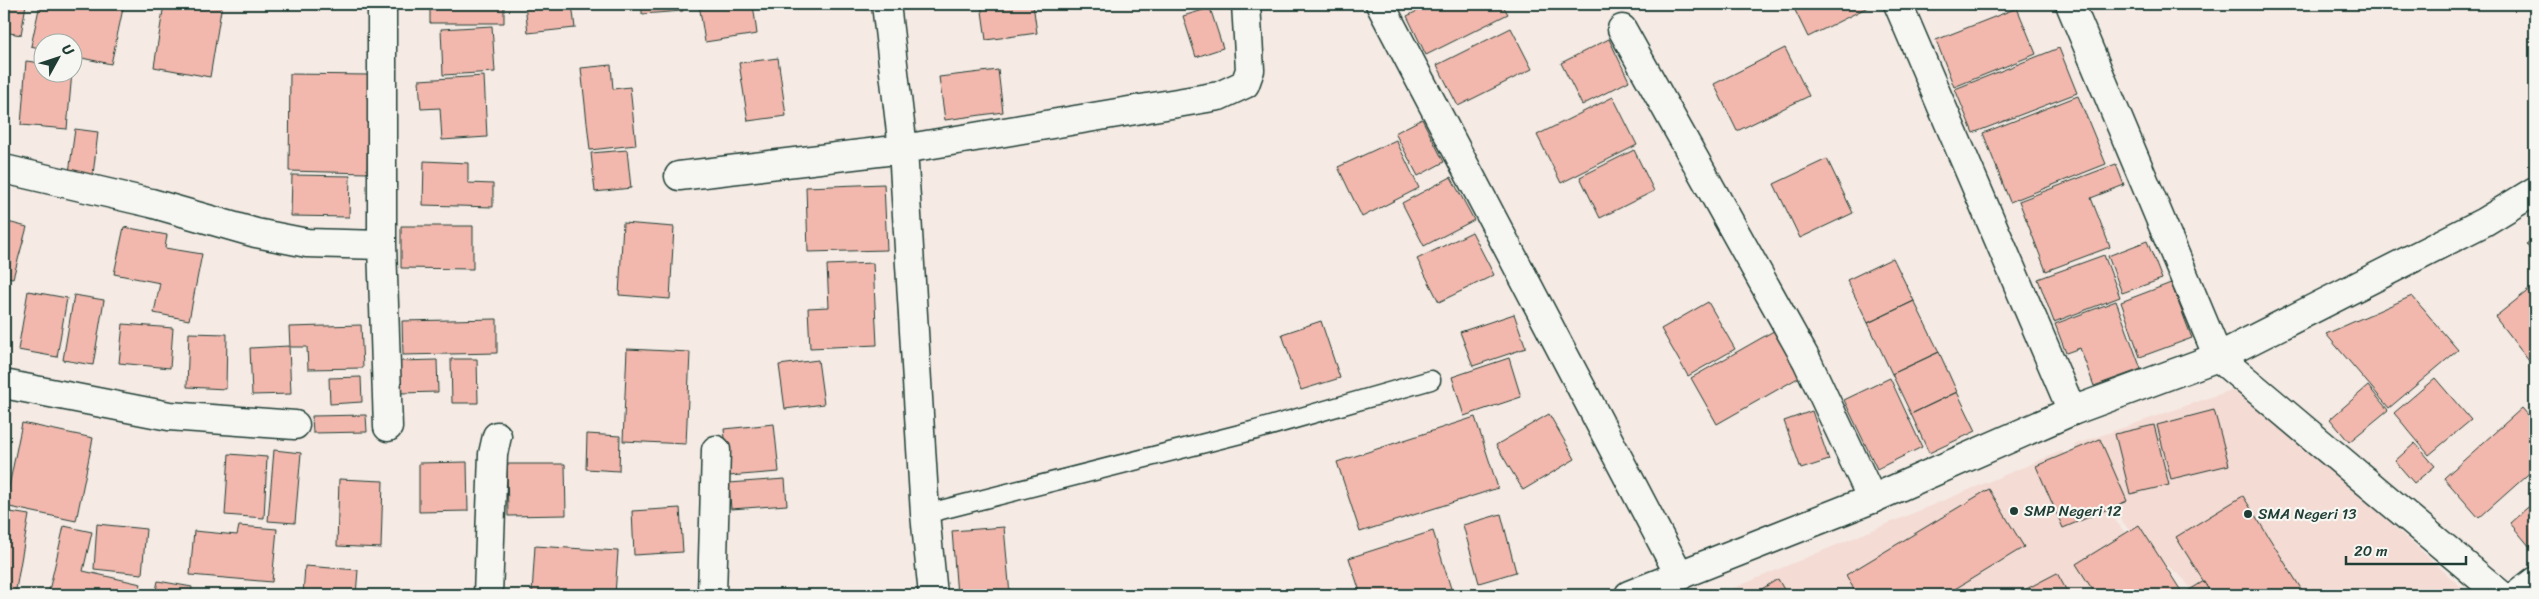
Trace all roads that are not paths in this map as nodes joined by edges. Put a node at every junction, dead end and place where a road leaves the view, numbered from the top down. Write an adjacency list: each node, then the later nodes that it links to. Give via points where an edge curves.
1 (382, 4): 12 (street)
2 (886, 4): 8 (street)
3 (1246, 4): 8 (street, via 1250,70 1245,84 1236,90 1219,96)
4 (1380, 4): 23 (street)
5 (1898, 4): 16 (street)
6 (2070, 4): 13 (street)
7 (1622, 29): 21 (street, via 1807,361)
8 (903, 149): 10 (street); 22 (street)
9 (4, 169): 12 (street, via 264,235 307,243)
10 (679, 176)
11 (2535, 191): 13 (street, via 2484,222)
12 (382, 245): 18 (street)
13 (2218, 356): 16 (street); 29 (street)
14 (1431, 380): 22 (lane, via 1256,430)
15 (4, 384): 17 (street, via 169,416)
16 (2072, 411): 21 (street)
17 (294, 425)
18 (388, 427)
19 (497, 436): 25 (street, via 493,454)
20 (716, 450): 26 (street)
21 (1872, 499): 23 (street)
22 (925, 514): 27 (street)
23 (1680, 576): 28 (street)
24 (2535, 581): 30 (street)
25 (488, 595)
26 (712, 595)
27 (932, 595)
28 (1629, 595)
29 (2501, 595)
30 (2517, 595)

